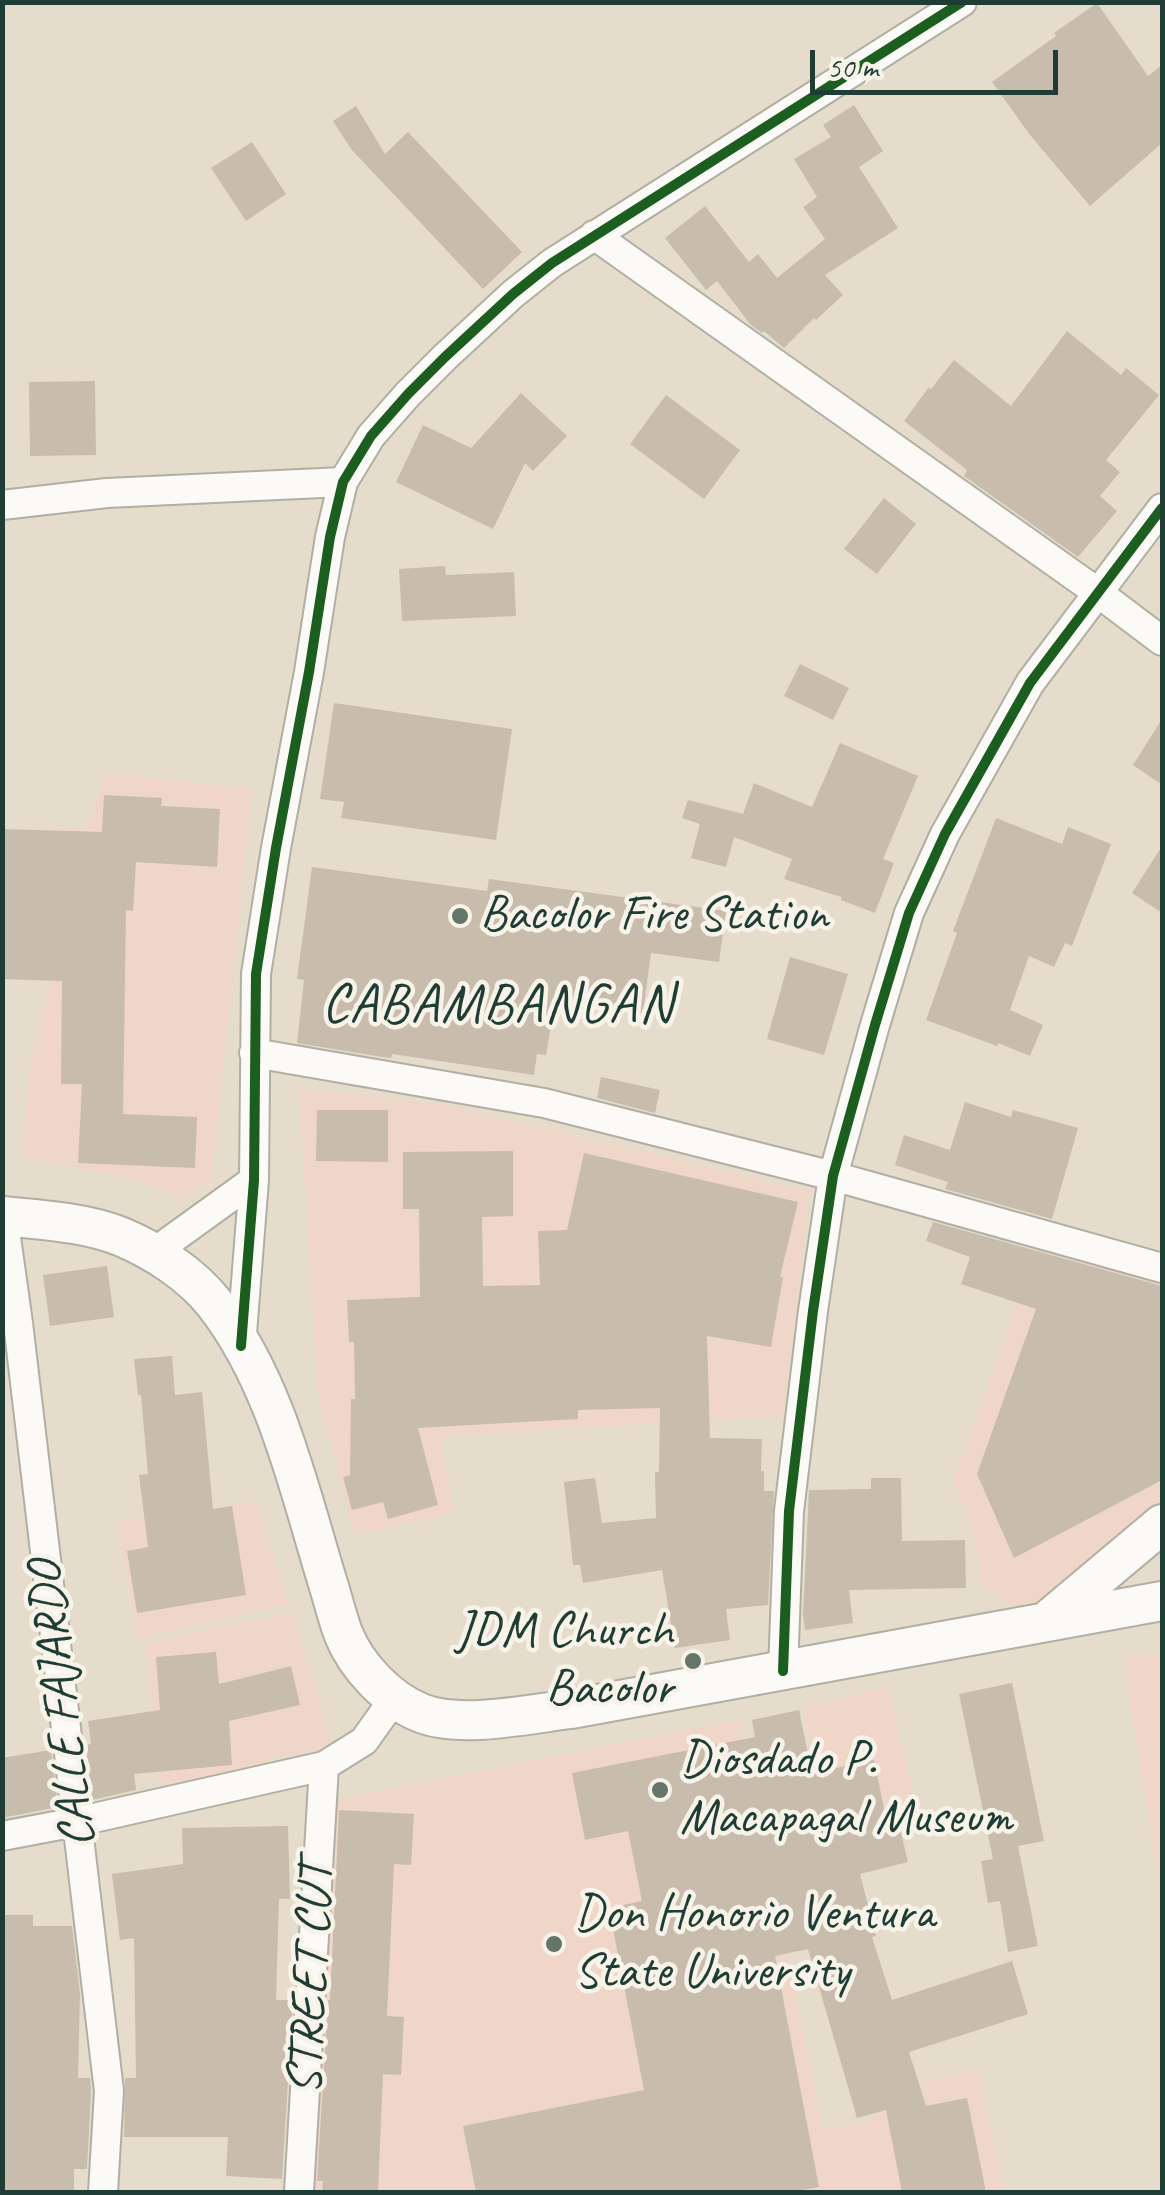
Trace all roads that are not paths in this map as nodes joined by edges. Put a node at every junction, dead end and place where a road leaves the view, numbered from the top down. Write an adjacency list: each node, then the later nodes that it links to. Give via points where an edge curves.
1 (962, 2): 2 (street)
2 (594, 234): 3 (street, via 445,356 371,436); 6 (street)
3 (343, 482): 4 (street); 8 (street, via 256,974)
4 (2, 505)
5 (1162, 508): 6 (street)
6 (1097, 592): 7 (street); 9 (street, via 1030,683 945,834 909,914)
7 (1162, 641)
8 (254, 1053): 9 (street, via 544,1103); 10 (street)
9 (832, 1176): 13 (street); 18 (street, via 789,1512)
10 (254, 1180): 12 (street); 14 (street)
11 (3, 1216): 12 (main road, via 92,1228); 21 (street, CALLE FAJARDO)
12 (153, 1253): 14 (main road, via 213,1302)
13 (1162, 1268)
14 (242, 1346): 19 (main road, via 282,1436 344,1636)
15 (1162, 1524): 17 (main road)
16 (1162, 1601): 17 (main road)
17 (1046, 1621): 18 (main road)
18 (783, 1671): 19 (main road, via 493,1719 422,1714)
19 (394, 1699): 20 (street, via 364,1742)
20 (324, 1766): 21 (street); 24 (street, STREET CUT)
21 (76, 1822): 22 (street); 23 (street, CALLE FAJARDO, via 109,2090)
22 (2, 1836)
23 (103, 2192)
24 (300, 2192)

